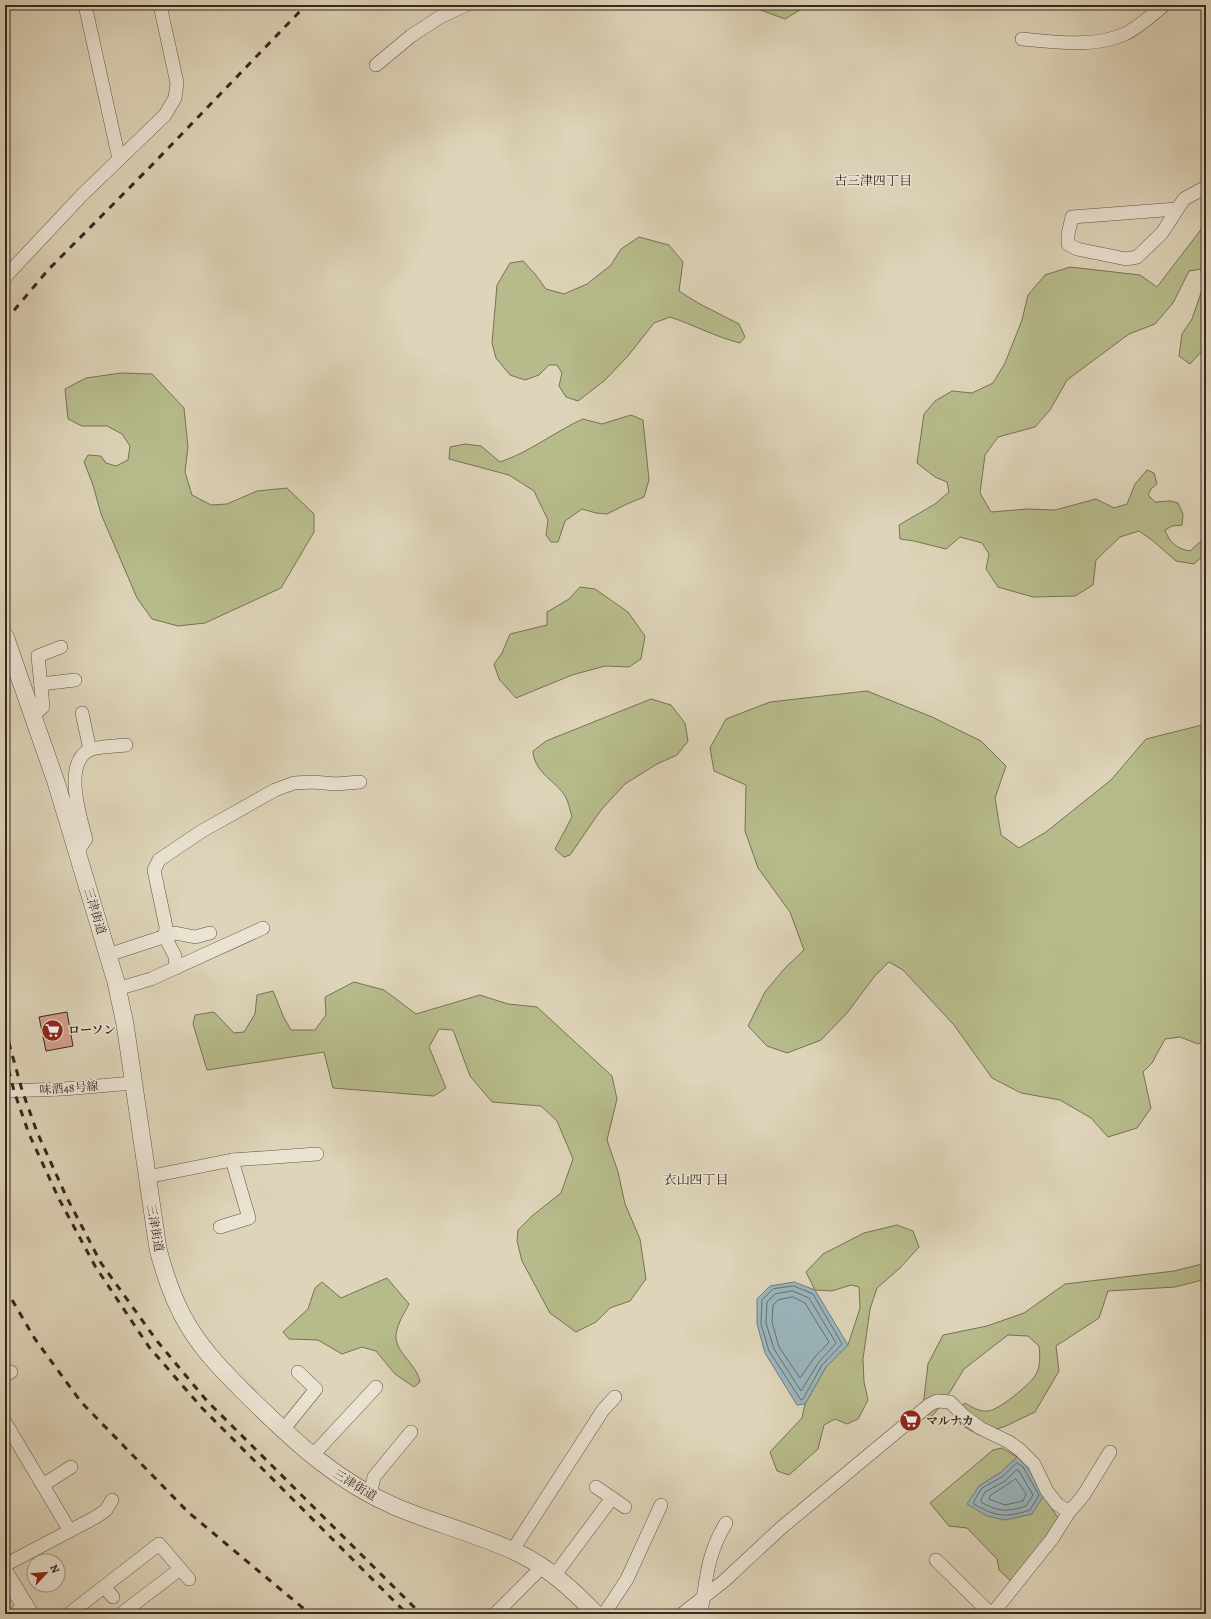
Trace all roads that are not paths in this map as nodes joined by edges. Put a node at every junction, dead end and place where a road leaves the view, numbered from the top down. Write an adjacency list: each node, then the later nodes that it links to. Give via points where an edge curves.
1 (85, 5): 7 (street)
2 (160, 5): 7 (street, via 177,83 175,98 165,115)
3 (466, 5): 6 (street, via 434,20)
4 (1164, 5): 5 (street, via 1126,33 1109,40 1060,43)
5 (1022, 39)
6 (376, 65)
7 (120, 159): 10 (street, via 82,195)
8 (1206, 187): 9 (street, via 1184,199)
9 (1177, 208): 9 (street, via 1162,233 1137,257 1126,259 1077,249 1068,244 1072,217)
10 (5, 277)
11 (5, 636): 16 (street, 三津街道)
12 (61, 647): 14 (street, via 38,656)
13 (75, 680): 14 (street)
14 (41, 684): 16 (street, via 43,707)
15 (82, 713): 18 (street)
16 (33, 716): 20 (street, 三津街道)
17 (126, 745): 18 (street)
18 (90, 750): 20 (street, via 79,759 74,774 80,820 86,839)
19 (360, 782): 23 (street, via 294,783 275,790 202,831 159,860 154,870 166,927)
20 (77, 852): 24 (street, 三津街道)
21 (263, 928): 25 (street)
22 (210, 933): 23 (street, via 195,937 175,933)
23 (165, 936): 24 (street); 25 (street, via 175,956)
24 (108, 955): 26 (street, 三津街道)
25 (176, 968): 26 (street)
26 (117, 989): 27 (street, 三津街道, via 125,1024)
27 (133, 1083): 28 (street, 味酒48号線); 31 (street, 三津街道)
28 (5, 1091)
29 (317, 1154): 30 (street)
30 (232, 1160): 31 (street); 32 (street, via 249,1218)
31 (147, 1177): 37 (street, 三津街道, via 158,1249 165,1276 189,1327 219,1368)
32 (220, 1227)
33 (298, 1372): 37 (street, via 316,1389)
34 (376, 1387): 41 (street)
35 (616, 1397): 53 (street, via 603,1410)
36 (5, 1422): 39 (street)
37 (283, 1430): 41 (street, 三津街道)
38 (411, 1432): 45 (street, via 374,1477)
39 (10, 1440): 43 (street)
40 (1110, 1452): 50 (street, via 1083,1496)
41 (312, 1456): 45 (street, 三津街道, via 346,1482)
42 (71, 1467): 43 (street)
43 (43, 1485): 52 (street)
44 (596, 1488): 46 (street)
45 (370, 1495): 53 (street, 三津街道)
46 (612, 1498): 49 (street); 57 (street)
47 (112, 1500): 52 (street, via 106,1510 96,1518)
48 (661, 1505): 68 (street, via 627,1579)
49 (625, 1507)
50 (1069, 1512): 62 (street, via 1057,1504 1034,1464 1020,1450 980,1428 950,1402 937,1401 781,1528); 71 (street, via 1052,1539)
51 (726, 1523): 62 (street, via 716,1539 710,1557)
52 (70, 1531): 55 (street)
53 (512, 1551): 57 (street, 三津街道)
54 (936, 1560): 71 (street)
55 (5, 1565)
56 (180, 1569): 59 (street); 60 (street, via 159,1544); 65 (street)
57 (548, 1571): 66 (street); 67 (street, 三津街道)
58 (5, 1573): 63 (street)
59 (189, 1579)
60 (104, 1587): 61 (street); 64 (street)
61 (113, 1597)
62 (703, 1597): 69 (street); 70 (street)
63 (23, 1611)
64 (69, 1614)
65 (121, 1614)
66 (495, 1614)
67 (596, 1614)
68 (604, 1614)
69 (682, 1614)
70 (701, 1614)
71 (991, 1614)

